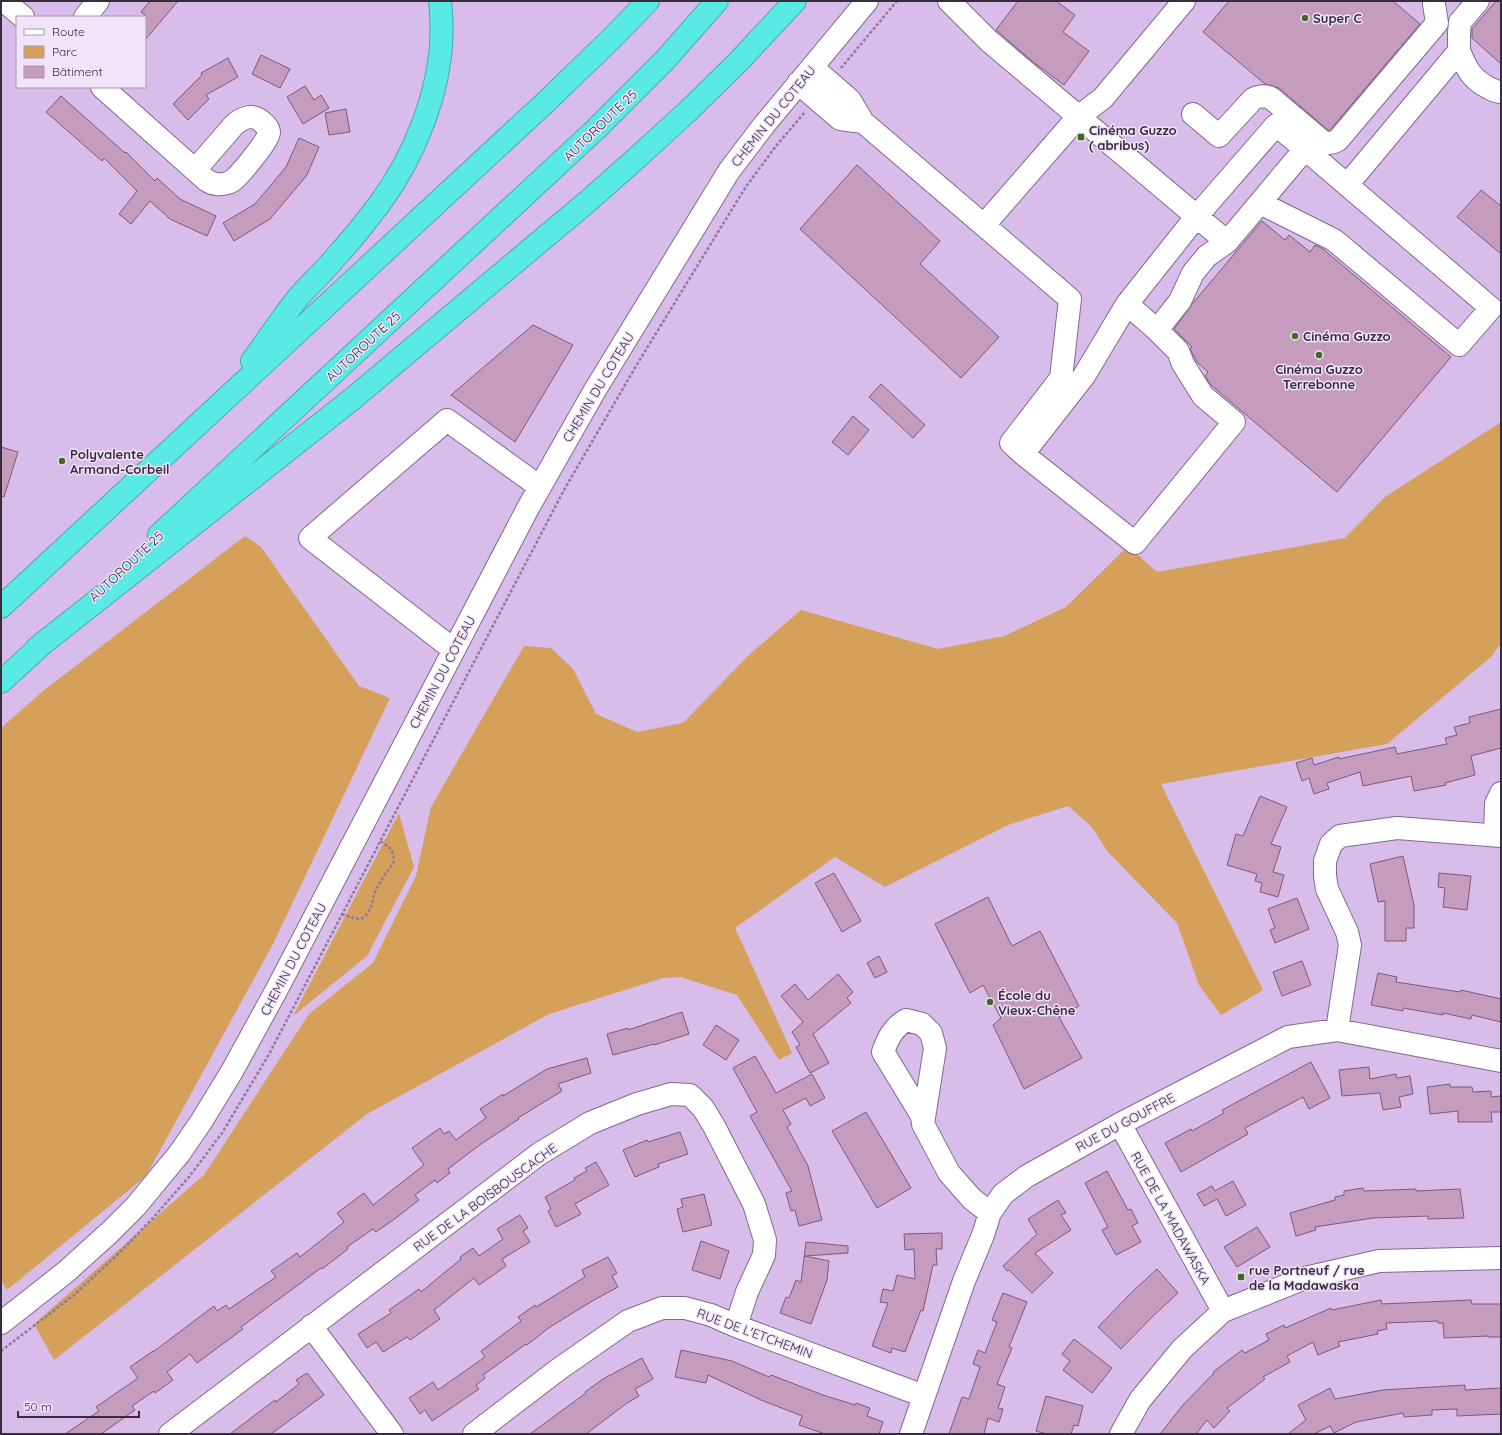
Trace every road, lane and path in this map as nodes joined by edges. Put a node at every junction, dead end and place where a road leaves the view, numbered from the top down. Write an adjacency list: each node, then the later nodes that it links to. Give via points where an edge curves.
1 (4, 1): 13 (street)
2 (98, 1): 14 (street)
3 (440, 1): 34 (highway, via 442,34 436,81 421,128 401,170 369,219 297,299)
4 (648, 1): 34 (highway, via 548,100)
5 (717, 1): 39 (highway, AUTOROUTE 25, via 665,60 596,129)
6 (795, 1): 39 (highway, via 716,85 614,178 351,400)
7 (867, 1): 16 (street, CHEMIN DU COTEAU)
8 (897, 1): 17 (path, CHEMIN DU COTEAU)
9 (949, 1): 23 (street, via 989,41)
10 (1184, 1): 23 (street, via 1103,98)
11 (1478, 1): 15 (street, via 1460,22)
12 (1434, 4): 22 (street, via 1437,23 1333,143 1323,142 1266,96 1253,99 1219,136)
13 (22, 16)
14 (86, 16)
15 (1459, 51): 20 (street, via 1470,74 1479,83); 27 (street)
16 (812, 66): 18 (street, CHEMIN DU COTEAU); 24 (street, via 850,100)
17 (837, 74)
18 (798, 83): 24 (street, via 840,119); 37 (street, CHEMIN DU COTEAU, via 751,140 713,194)
19 (103, 88): 26 (street)
20 (1501, 92)
21 (807, 109): 35 (path, CHEMIN DU COTEAU, via 745,188)
22 (1192, 114)
23 (1078, 117): 29 (street); 30 (street)
24 (863, 122): 30 (street)
25 (1305, 149): 27 (street); 28 (street); 29 (street, via 1276,125)
26 (195, 170)
27 (1347, 185): 28 (street, via 1491,308 1459,345 1334,240)
28 (1260, 203): 31 (street)
29 (1196, 217): 31 (street); 32 (street)
30 (984, 225): 36 (street, via 1070,299 1061,378 1011,443)
31 (1227, 242): 33 (street, via 1207,256 1193,273 1180,301)
32 (1127, 304): 33 (street); 36 (street, via 1084,376)
33 (1157, 330): 36 (street, via 1178,351 1203,396 1234,422 1135,543)
34 (224, 400): 38 (highway)
35 (586, 450)
36 (1023, 454)
37 (540, 487): 40 (street, CHEMIN DU COTEAU); 40 (street, via 447,420 310,538)
38 (1, 607)
39 (37, 648): 41 (highway, AUTOROUTE 25)
40 (454, 650): 53 (street, CHEMIN DU COTEAU, via 269,1005 197,1128 136,1206 110,1232 67,1271)
41 (1, 682)
42 (1501, 793): 43 (street, via 1496,804)
43 (1498, 835): 46 (street, via 1397,828 1340,836 1331,844 1325,862 1327,888 1350,944)
44 (380, 841): 45 (path, via 392,851 394,860 377,888 370,910 361,919)
45 (342, 914)
46 (1337, 1030): 47 (street, RUE DU GOUFFRE); 49 (street, RUE DU GOUFFRE, via 1288,1037)
47 (1501, 1061)
48 (924, 1124): 50 (street, via 950,1173 972,1199)
49 (1120, 1124): 50 (street, RUE DU GOUFFRE, via 1027,1176 1003,1194); 52 (street, RUE DE LA MADAWASKA)
50 (990, 1213): 56 (street, RUE DU GOUFFRE)
51 (1501, 1258): 52 (street, via 1378,1261 1305,1278)
52 (1223, 1311): 61 (street, via 1182,1349 1144,1394)
53 (1, 1323)
54 (312, 1326): 55 (street, RUE DE LA BOISBOUSCACHE, via 540,1154 590,1123 637,1104 671,1094 690,1095 703,1108 744,1184 762,1225 764,1255 747,1292); 57 (street, RUE DE LA BOISBOUSCACHE); 58 (street)
55 (736, 1326): 56 (street, RUE DE L'ETCHEMIN); 59 (street, RUE DE L'ETCHEMIN, via 711,1315 685,1308 662,1308 628,1321 559,1369)
56 (924, 1396): 60 (street, RUE DU GOUFFRE)
57 (170, 1434)
58 (392, 1434)
59 (474, 1434)
60 (911, 1434)
61 (1121, 1434)

